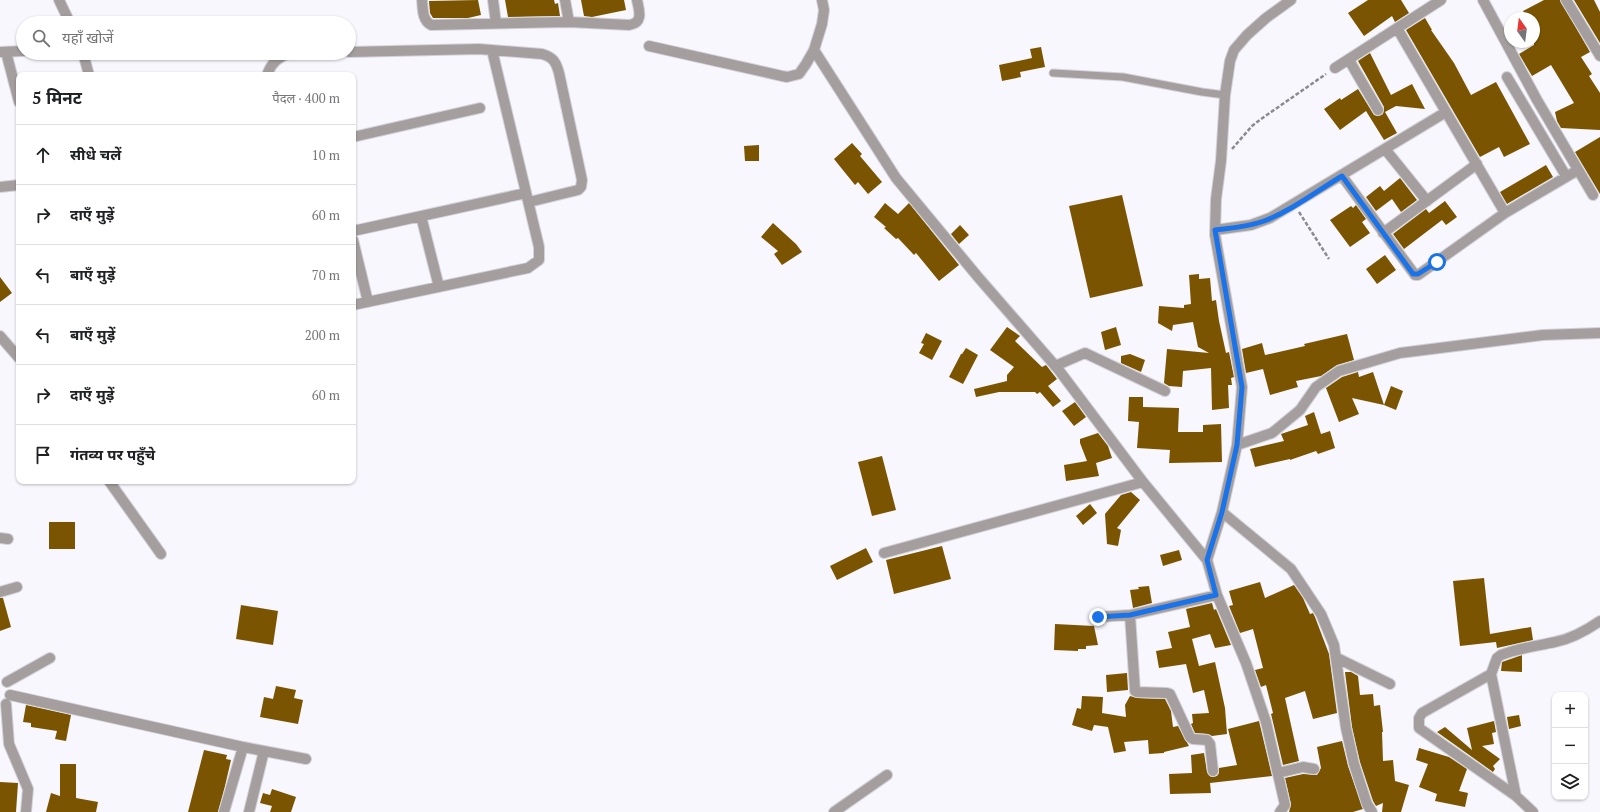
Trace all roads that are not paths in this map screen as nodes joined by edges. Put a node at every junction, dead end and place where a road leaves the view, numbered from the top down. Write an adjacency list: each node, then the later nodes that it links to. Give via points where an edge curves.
1 (59, 0): 11 (street)
2 (422, 0): 13 (street, via 425,18 431,25)
3 (493, 0): 13 (street)
4 (565, 0): 12 (street)
5 (637, 0): 12 (street, via 640,17 634,25)
6 (822, 0): 15 (street, via 822,24)
7 (1291, 0): 31 (street, via 1266,18 1234,50)
8 (1441, 0): 14 (street)
9 (1483, 0): 38 (street)
10 (1566, 0): 21 (street)
11 (67, 16)
12 (569, 22): 13 (street)
13 (496, 23)
14 (1397, 28): 24 (street); 34 (street)
15 (815, 45): 16 (street, via 802,71 787,77); 58 (street, via 896,178)
16 (649, 46)
17 (492, 50): 20 (street); 44 (street); 44 (street, via 550,56 555,60 560,73 582,184 578,190)
18 (16, 51): 19 (street)
19 (3, 52): 30 (street)
20 (356, 52)
21 (1600, 56)
22 (85, 60): 26 (street)
23 (277, 60): 27 (street)
24 (1349, 60): 25 (street); 33 (street)
25 (1335, 68)
26 (88, 72)
27 (268, 72)
28 (1052, 73): 31 (lane, via 1123,77)
29 (1507, 77): 40 (street)
30 (16, 93)
31 (1225, 95): 49 (street)
32 (480, 108): 35 (street)
33 (1378, 110)
34 (1446, 112): 36 (street); 37 (street)
35 (356, 136)
36 (1386, 149): 39 (street); 45 (street)
37 (1476, 164): 45 (street); 46 (street)
38 (1578, 170): 40 (street); 43 (street)
39 (1342, 176): 49 (street, via 1263,222); 50 (street)
40 (1566, 176): 46 (street)
41 (16, 185): 42 (street)
42 (0, 187)
43 (1593, 195)
44 (528, 198): 47 (street); 52 (street, via 539,247 539,260 528,268)
45 (1427, 201): 50 (street)
46 (1505, 213): 50 (street, via 1417,275 1413,274)
47 (421, 216): 48 (street); 52 (street)
48 (356, 230)
49 (1215, 230): 60 (street, via 1242,387)
50 (1383, 233)
51 (356, 252): 53 (street)
52 (439, 287): 53 (street)
53 (368, 302): 54 (street)
54 (356, 304)
55 (1600, 333): 60 (street, via 1543,336 1400,353 1339,371 1316,387 1300,410 1272,434)
56 (0, 336): 57 (street)
57 (16, 355)
58 (1055, 366): 59 (street, via 1085,353); 61 (street)
59 (1165, 391)
60 (1237, 445): 63 (street)
61 (1143, 482): 64 (street); 66 (street)
62 (111, 484): 65 (street)
63 (1222, 512): 66 (street); 74 (street, via 1290,569 1321,614)
64 (884, 553)
65 (161, 554)
66 (1207, 560): 69 (street)
67 (17, 587): 68 (street)
68 (0, 592)
69 (1216, 595): 70 (street); 84 (street, via 1248,670 1266,722)
70 (1130, 615): 71 (street); 83 (street, via 1135,691 1170,694 1190,737 1207,740 1210,744)
71 (1098, 617)
72 (1600, 621): 75 (street, via 1586,631 1557,642 1501,655 1497,658)
73 (50, 658): 76 (street)
74 (1337, 658): 77 (street); 92 (street, via 1346,728 1354,764)
75 (1491, 674): 86 (street); 86 (street, via 1422,713 1418,728)
76 (4, 679): 78 (street)
77 (1390, 684)
78 (5, 702): 79 (street); 87 (street, via 8,744 28,789)
79 (243, 747): 80 (street); 88 (street)
80 (264, 751): 81 (street); 89 (street)
81 (306, 759)
82 (1314, 769): 84 (street, via 1303,767)
83 (1213, 771)
84 (1278, 773): 91 (street, via 1285,805)
85 (887, 775): 90 (street)
86 (1516, 796): 93 (street)
87 (26, 812)
88 (224, 812)
89 (249, 812)
90 (834, 812)
91 (1280, 812)
92 (1372, 812)
93 (1533, 812)

